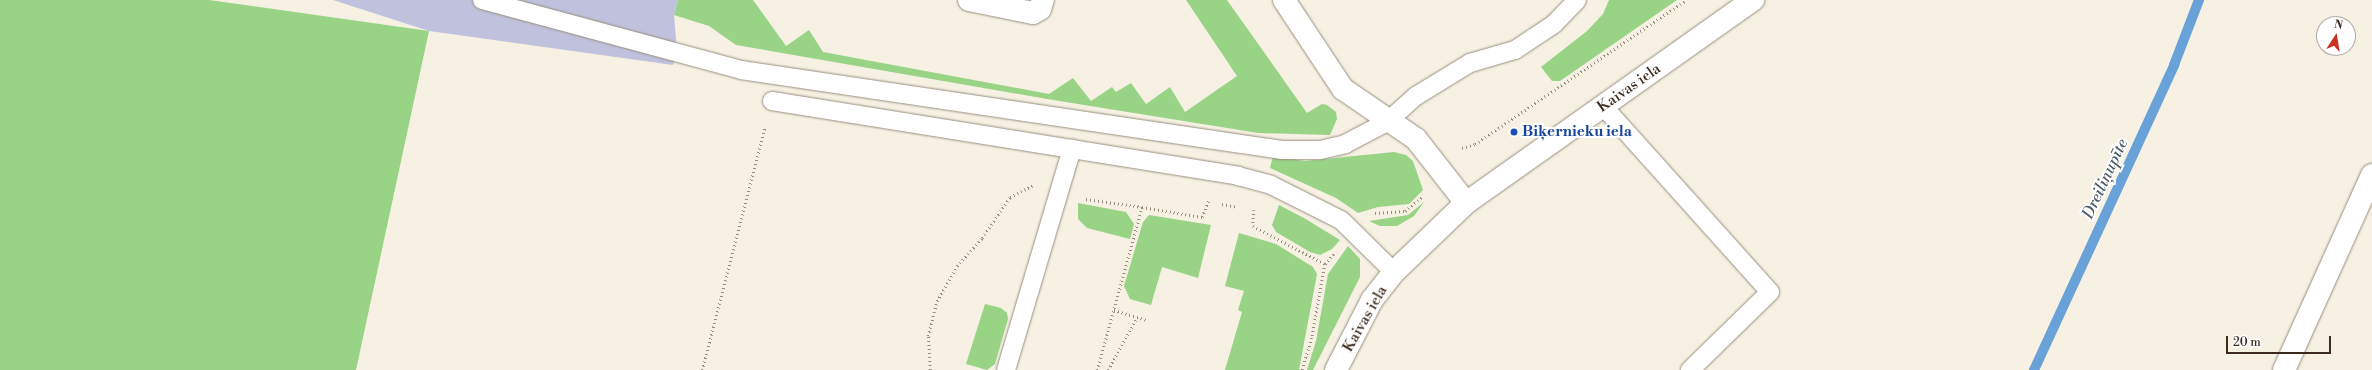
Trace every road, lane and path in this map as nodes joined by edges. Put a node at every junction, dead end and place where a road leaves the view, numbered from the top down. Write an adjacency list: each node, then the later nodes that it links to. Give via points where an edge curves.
1 (482, 0): 10 (lane, via 741,70 1282,150 1320,150 1339,145)
2 (969, 0): 3 (street, via 1033,13 1040,9)
3 (1042, 0)
4 (1284, 0): 10 (street, via 1343,90)
5 (1577, 0): 10 (lane, via 1554,24 1515,50 1470,63 1416,96)
6 (1686, 0): 12 (path, via 1475,144 1460,149)
7 (1753, 0): 9 (street, Kaivas iela)
8 (772, 101): 11 (lane); 27 (path)
9 (1602, 106): 17 (street, Kaivas iela); 34 (lane, via 1770,292)
10 (1388, 122): 12 (street, via 1416,139)
11 (1072, 150): 14 (lane); 21 (lane, via 1238,176 1271,184 1341,220)
12 (1442, 173): 17 (street); 21 (path, via 1415,206 1405,211 1373,213)
13 (2372, 175): 35 (street)
14 (1060, 191): 18 (path, via 1080,198); 28 (path, via 1033,185 1010,197 982,238 957,266 937,301 928,336); 29 (lane)
15 (1211, 202): 18 (path, via 1206,201 1202,217)
16 (1215, 203): 19 (path)
17 (1466, 203): 23 (street, Kaivas iela)
18 (1142, 207): 24 (path)
19 (1238, 207)
20 (1251, 210): 22 (path, via 1256,211 1253,226)
21 (1354, 231): 22 (path); 23 (lane)
22 (1325, 264): 32 (path, via 1312,338)
23 (1394, 272): 33 (street, Kaivas iela, via 1372,300)
24 (1114, 310): 25 (path); 30 (path)
25 (1137, 317): 26 (path); 31 (path)
26 (1146, 320)
27 (702, 370)
28 (930, 370)
29 (1006, 370)
30 (1097, 370)
31 (1108, 370)
32 (1302, 370)
33 (1336, 370)
34 (1690, 370)
35 (2284, 370)

